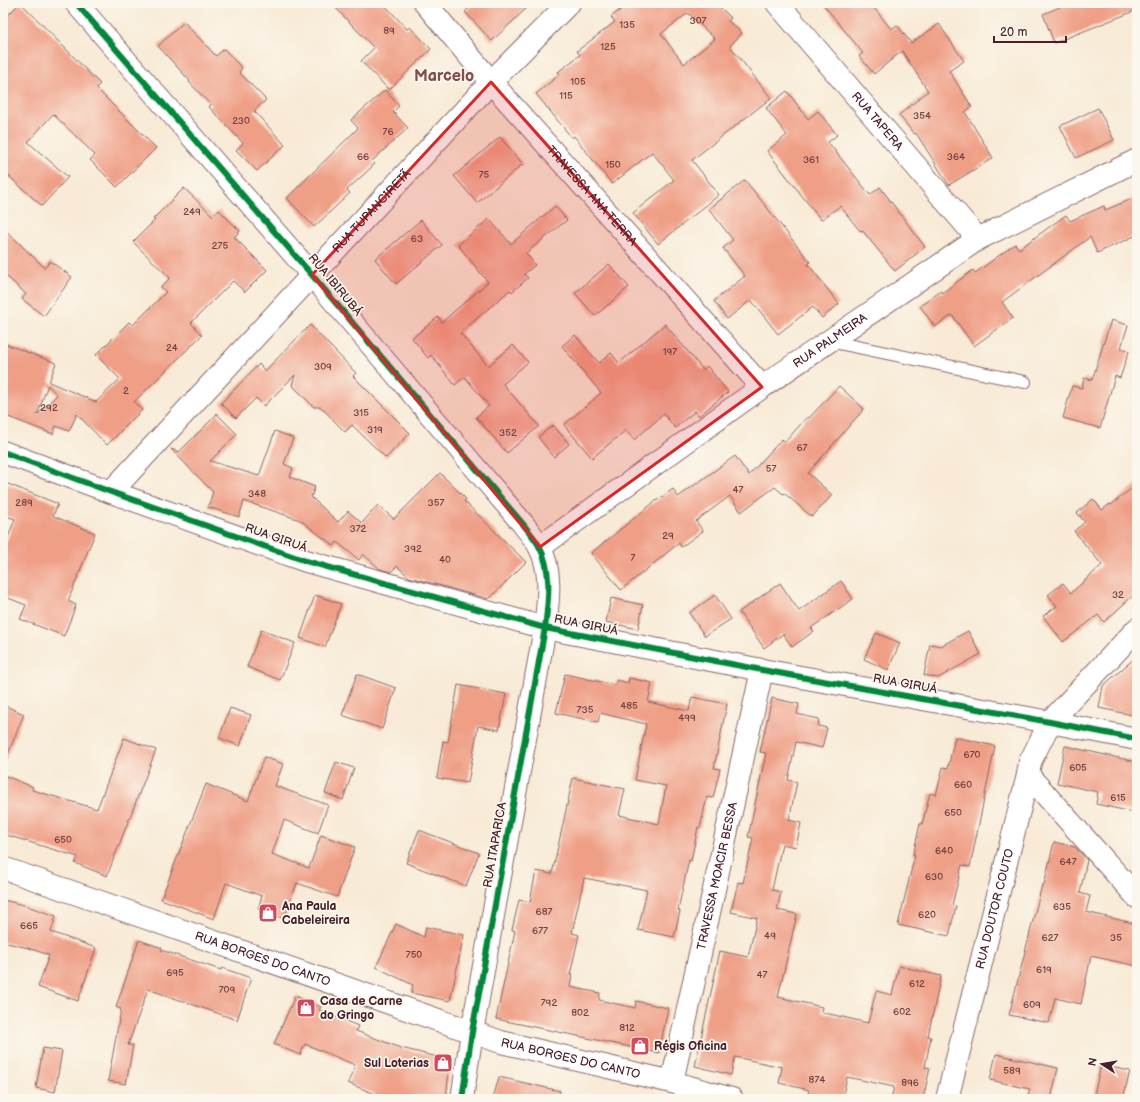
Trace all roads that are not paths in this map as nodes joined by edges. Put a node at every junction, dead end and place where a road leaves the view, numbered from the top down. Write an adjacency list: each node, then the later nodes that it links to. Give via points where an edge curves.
1 (76, 3): 8 (street, RUA IBIRUBÁ)
2 (425, 3): 5 (street, TRAVESSA ANA TERRA)
3 (569, 3): 5 (street, RUA TUPANCIRETÃ)
4 (777, 3): 7 (street, RUA TAPERA)
5 (491, 82): 8 (street, RUA TUPANCIRETÃ); 11 (street, TRAVESSA ANA TERRA)
6 (1137, 160): 7 (street, RUA PALMEIRA)
7 (978, 239): 9 (street, RUA PALMEIRA)
8 (312, 275): 13 (street, RUA TUPANCIRETÃ); 14 (street, RUA IBIRUBÁ)
9 (827, 341): 10 (lane); 11 (street, RUA PALMEIRA)
10 (1025, 382)
11 (762, 386): 14 (street, RUA PALMEIRA)
12 (3, 452): 13 (street, RUA GIRUÁ)
13 (111, 492): 16 (street, RUA GIRUÁ, via 306,561)
14 (540, 547): 15 (street, RUA IBIRUBÁ, via 547,567)
15 (549, 596): 16 (street, RUA ITAPARICA)
16 (545, 628): 18 (street, RUA GIRUÁ); 24 (street, RUA ITAPARICA)
17 (1137, 629): 19 (street, RUA DOUTOR COUTO)
18 (762, 670): 19 (street, RUA GIRUÁ); 25 (street, TRAVESSA MOACIR BESSA)
19 (1050, 722): 20 (street, RUA GIRUÁ); 21 (street, RUA DOUTOR COUTO, via 1030,762)
20 (1137, 739)
21 (1028, 775): 23 (street); 28 (street, RUA DOUTOR COUTO)
22 (3, 868): 24 (street, RUA BORGES DO CANTO)
23 (1137, 897)
24 (472, 1032): 25 (street, RUA BORGES DO CANTO, via 501,1042); 26 (street, RUA ITAPARICA)
25 (672, 1082): 27 (street, RUA BORGES DO CANTO)
26 (462, 1099)
27 (732, 1099)
28 (947, 1099)

